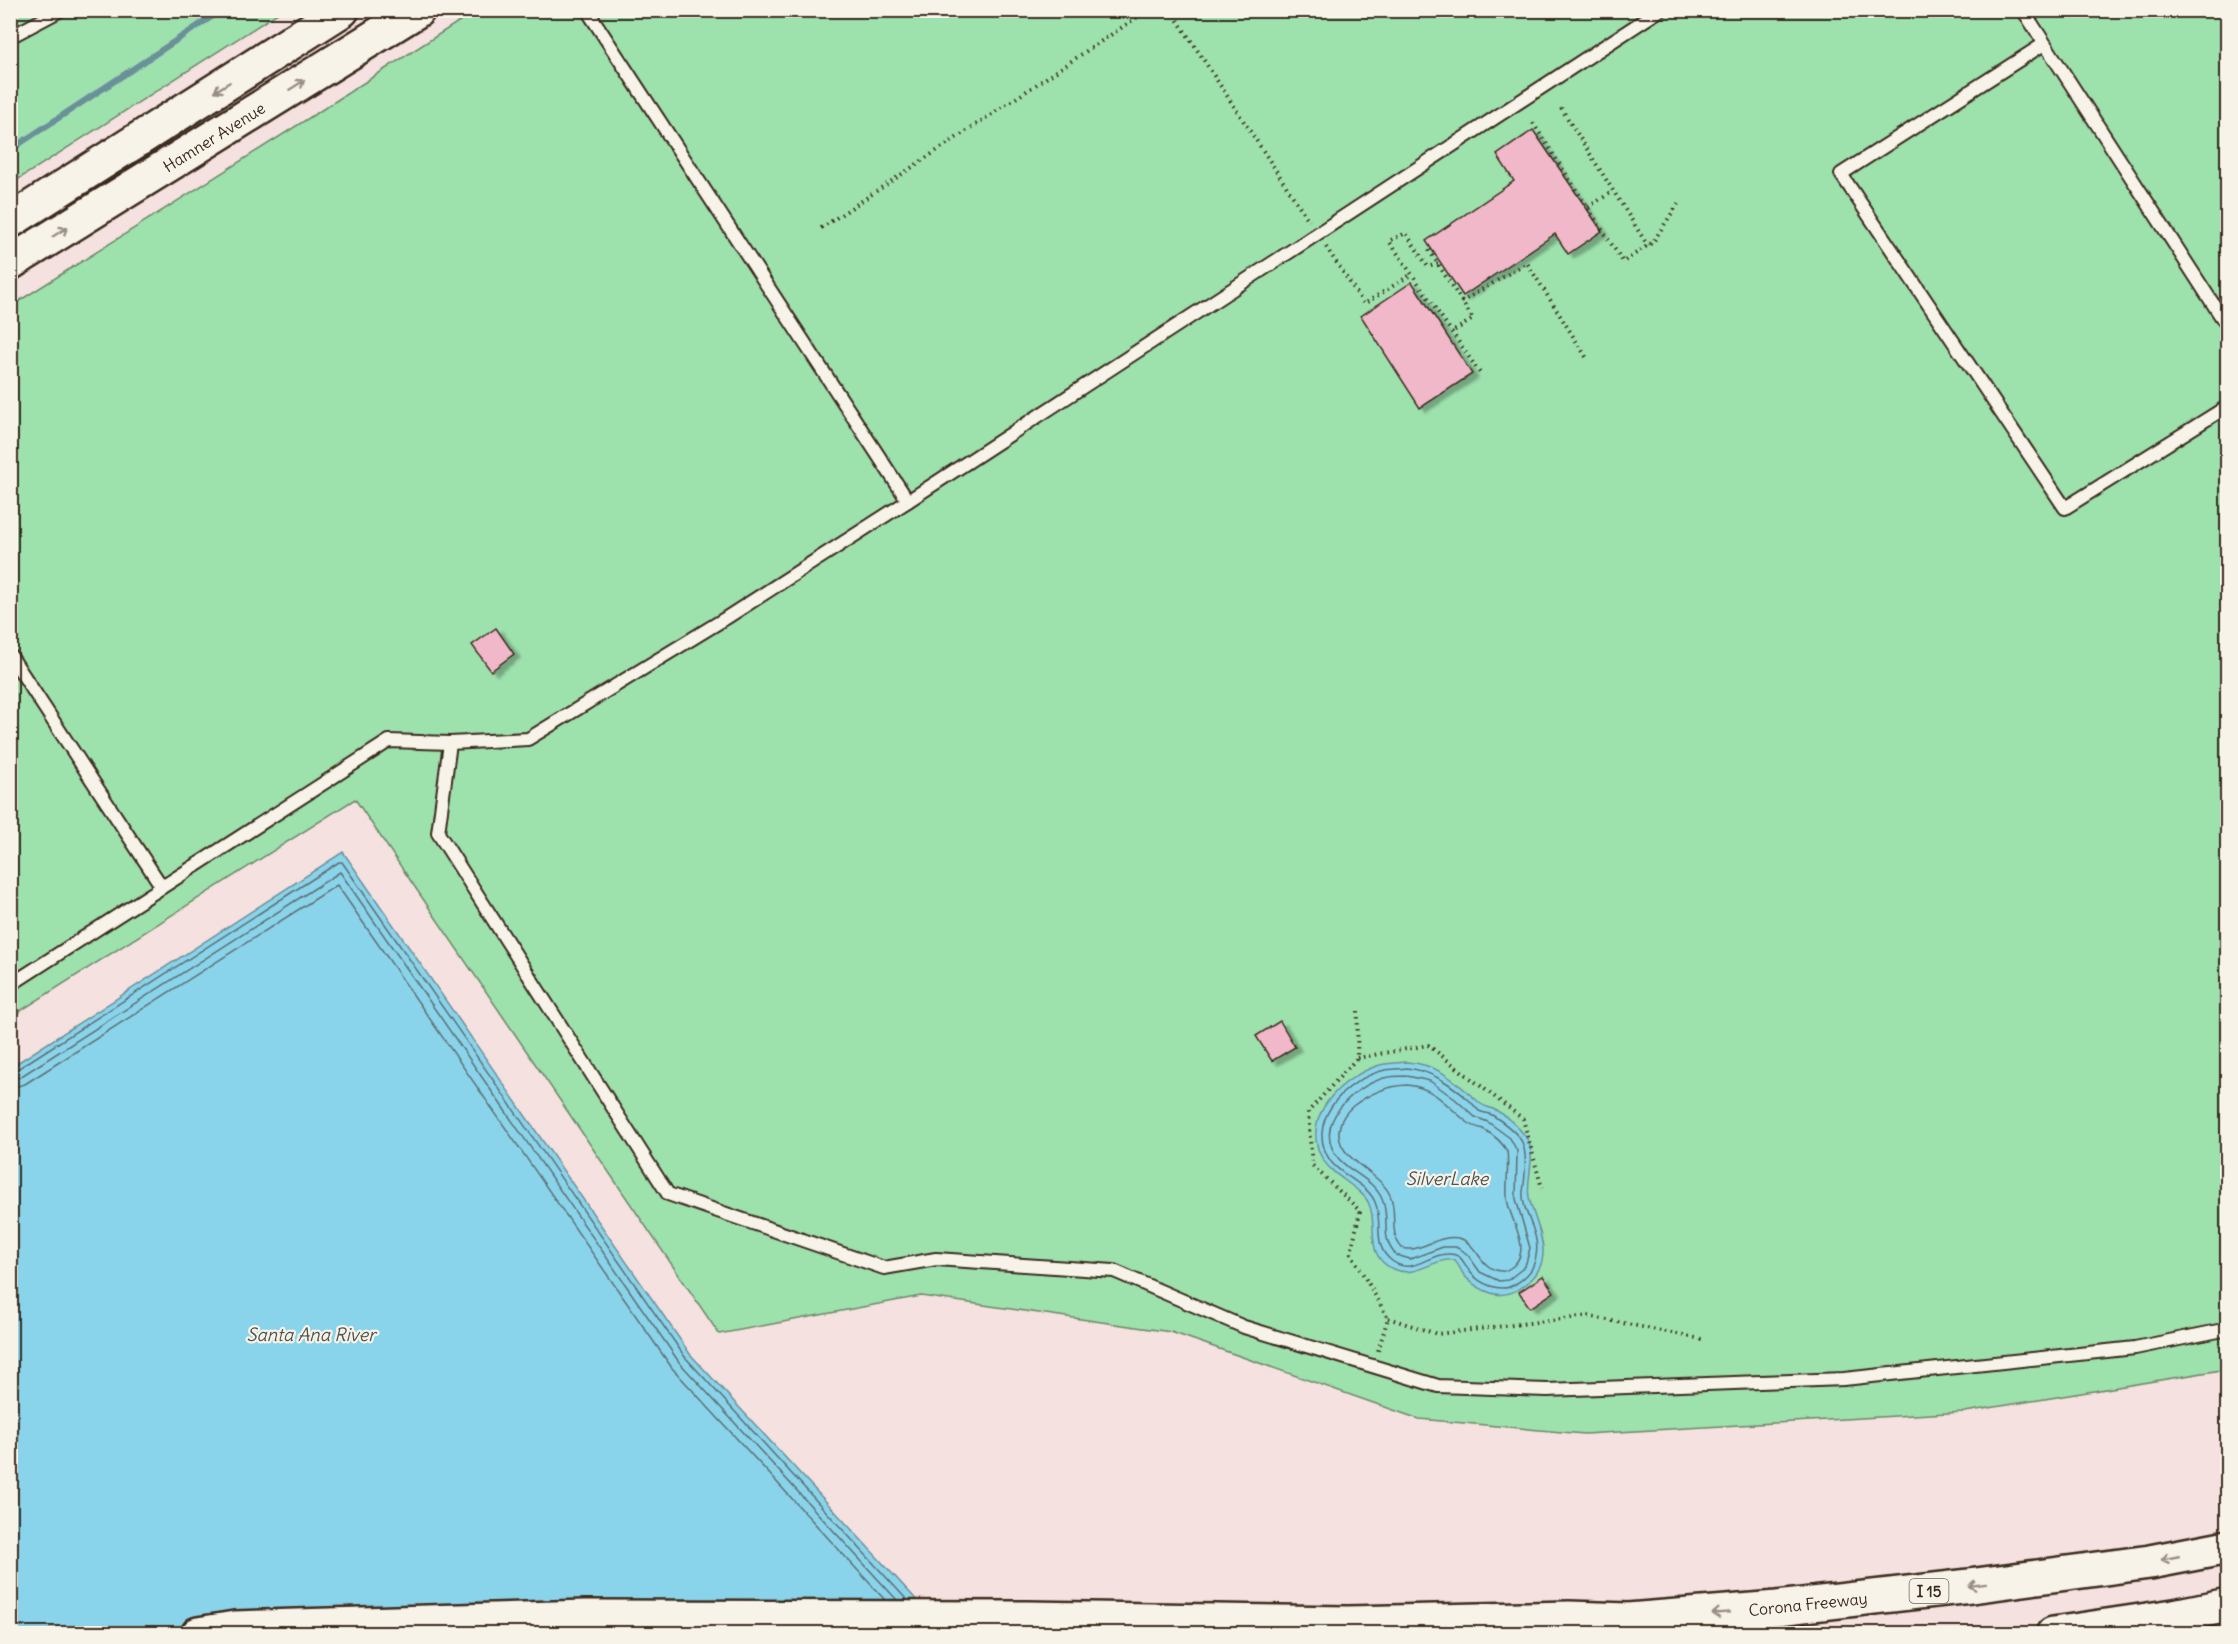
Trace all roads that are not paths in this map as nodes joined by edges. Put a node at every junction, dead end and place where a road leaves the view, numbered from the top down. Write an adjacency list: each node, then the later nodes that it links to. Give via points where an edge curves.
1 (61, 10): 7 (lane)
2 (342, 10): 10 (main road, one-way to 10)
3 (418, 10): 11 (main road, Hamner Avenue, one-way to 3)
4 (586, 10): 14 (lane)
5 (1660, 10): 14 (lane)
6 (2023, 10): 9 (lane)
7 (43, 15): 8 (lane)
8 (10, 38)
9 (2044, 44): 12 (lane); 13 (lane, via 1841,174 2065,508)
10 (10, 221)
11 (10, 263)
12 (2228, 327)
13 (2228, 406)
14 (908, 501): 16 (lane, via 528,739)
15 (10, 655): 17 (lane)
16 (450, 743): 17 (lane, via 388,741); 19 (lane, via 438,833 668,1194 884,1268 936,1258 1114,1271 1244,1327 1438,1386 1547,1390 1844,1379 2135,1348)
17 (162, 887): 18 (lane)
18 (10, 985)
19 (2228, 1329)
20 (2228, 1547): 22 (main road, Corona Freeway / I 15, one-way to 22, via 2150,1562 1970,1586)
21 (2228, 1605): 24 (main road)
22 (1614, 1627): 23 (main road, Corona Freeway / I 15, via 1569,1618 1348,1623 585,1617 235,1628)
23 (198, 1634)
24 (2053, 1634)

